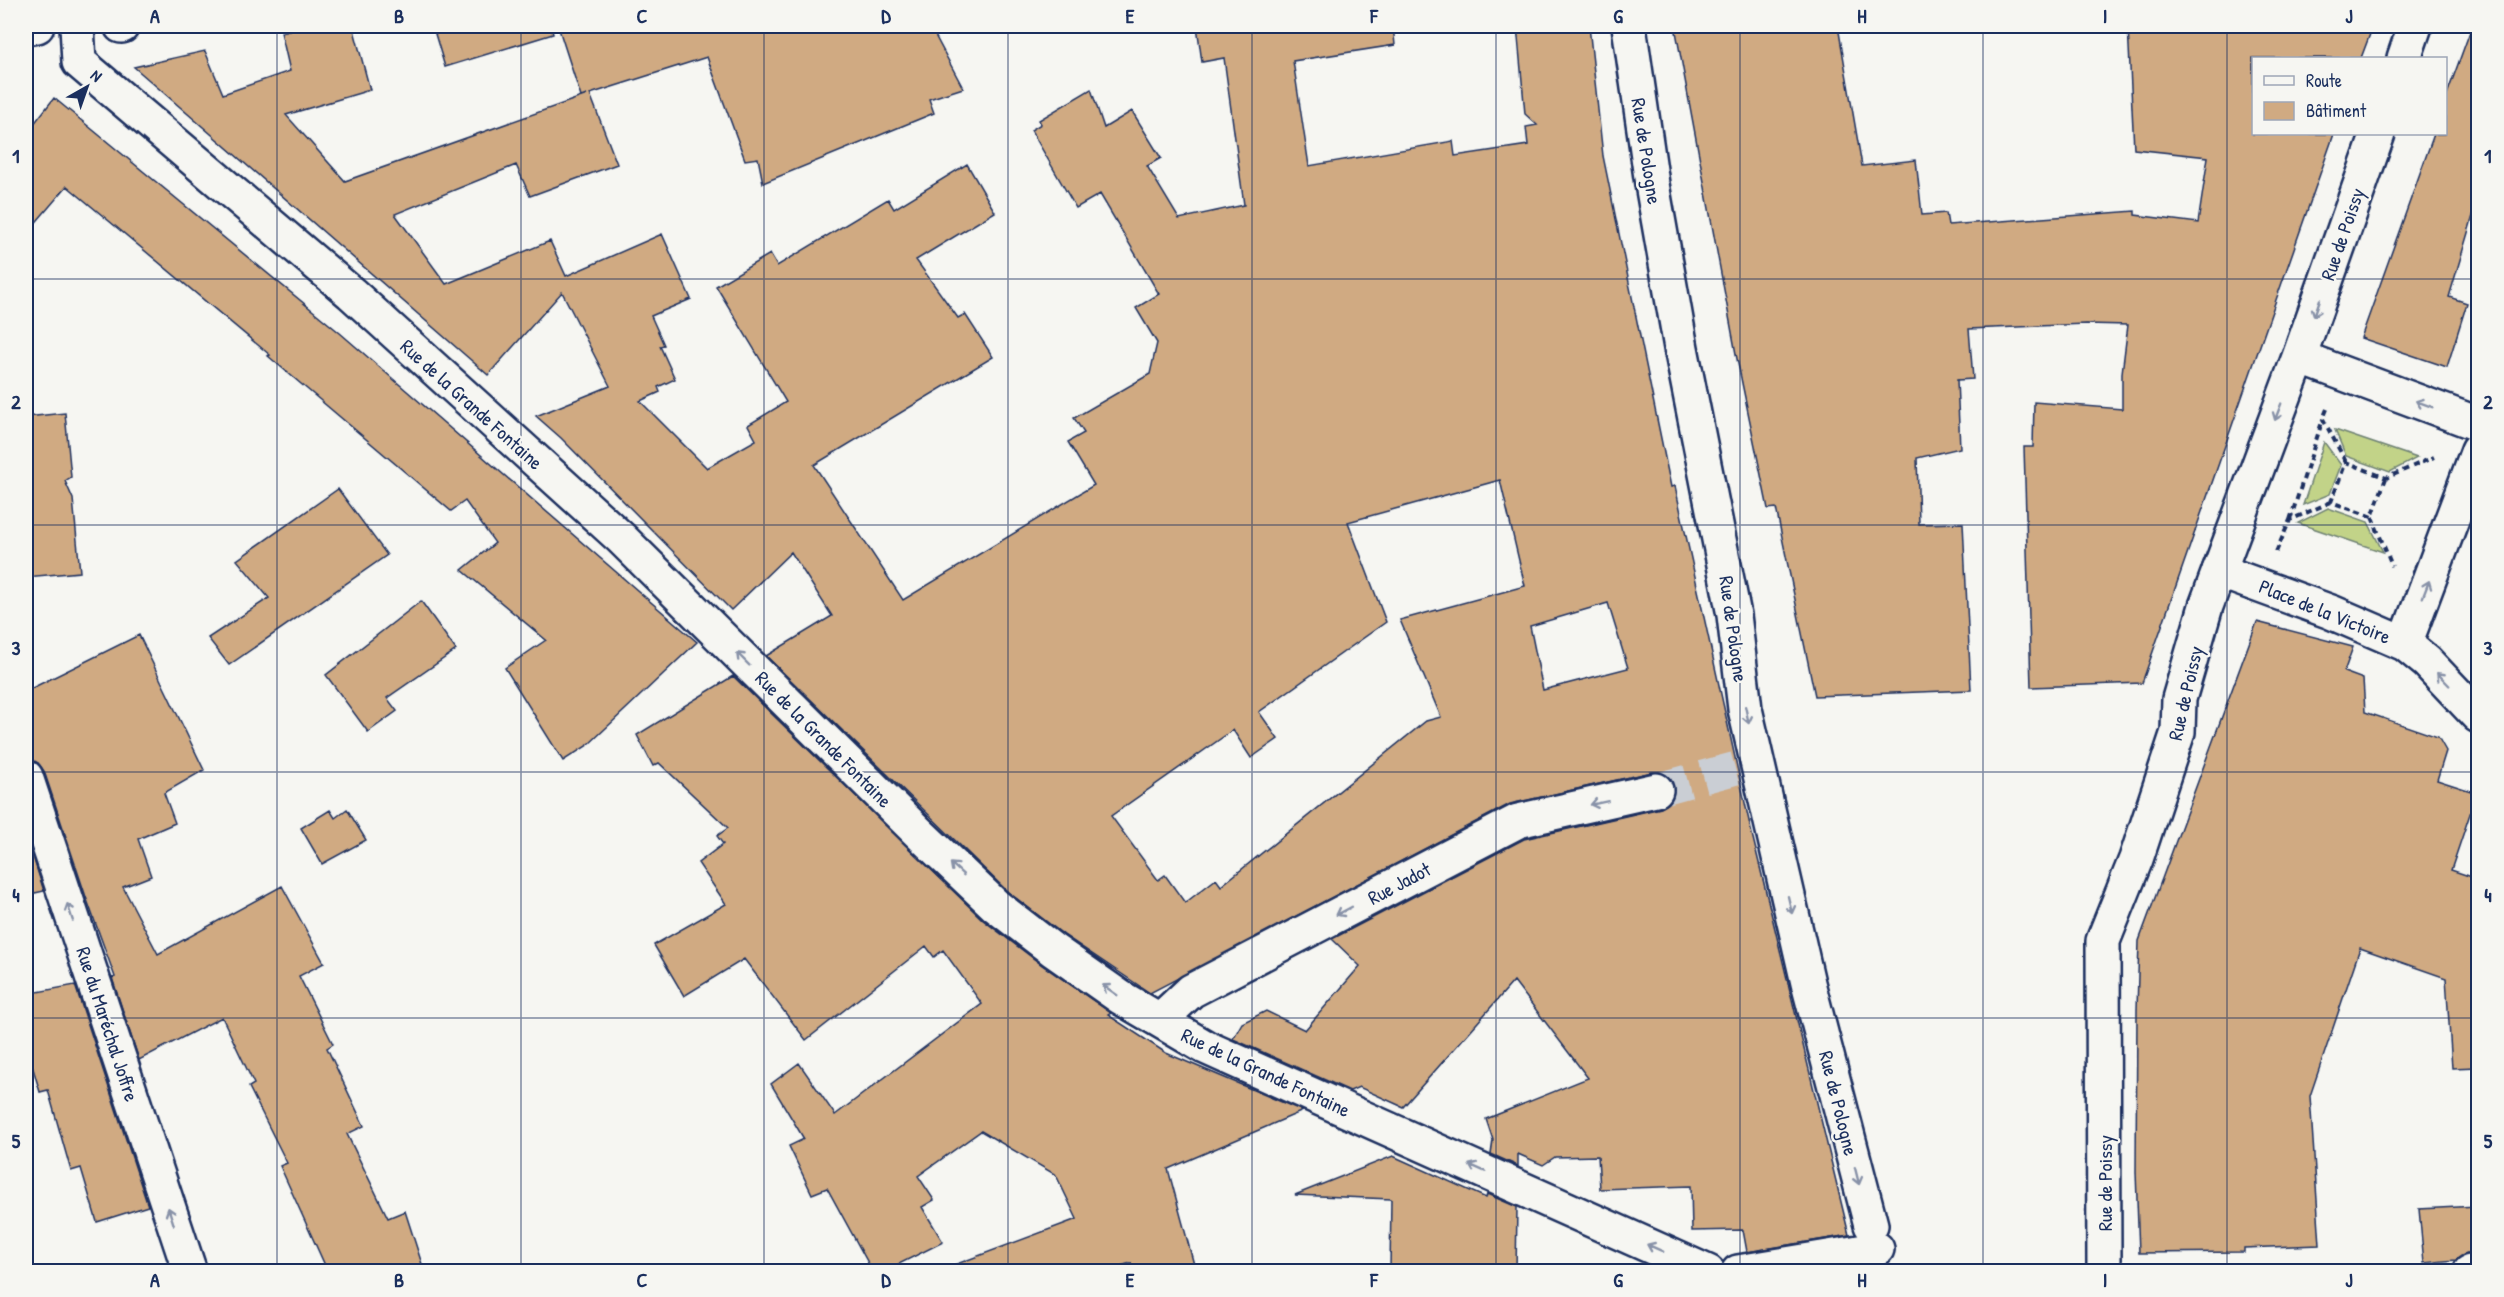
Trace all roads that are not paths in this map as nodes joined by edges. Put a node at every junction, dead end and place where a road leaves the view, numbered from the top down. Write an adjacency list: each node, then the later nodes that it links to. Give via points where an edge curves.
1 (37, 26): 5 (street)
2 (77, 26): 16 (street, Rue de la Grande Fontaine, one-way to 2, via 1120,997 996,906 658,574 351,293 79,62)
3 (1629, 26): 20 (street, Rue de Pologne, one-way to 20, via 1681,348 1734,615 1745,709 1808,983 1874,1237)
4 (2415, 26): 6 (street)
5 (26, 28)
6 (2404, 57)
7 (2378, 135): 8 (street, Rue de Poissy, one-way to 8)
8 (2299, 357): 9 (street, one-way to 8); 11 (street, Rue de Poissy, one-way to 11)
9 (2472, 422)
10 (2478, 450): 12 (street, Place de la Victoire, one-way to 10)
11 (2219, 571): 12 (street, Place de la Victoire); 21 (street, Rue de Poissy, via 2179,699 2178,732 2136,859 2103,941)
12 (2405, 644): 13 (street, one-way to 12)
13 (2478, 716)
14 (26, 777): 18 (street, Rue du Maréchal Joffre, one-way to 14)
15 (1656, 790): 16 (street, Rue Jadot, one-way to 16, via 1518,821 1191,991)
16 (1160, 1020): 19 (street, Rue de la Grande Fontaine, one-way to 16, via 1205,1047)
17 (2478, 1271): 22 (street)
18 (190, 1272)
19 (1708, 1272)
20 (1738, 1272)
21 (2104, 1272)
22 (2470, 1272)

